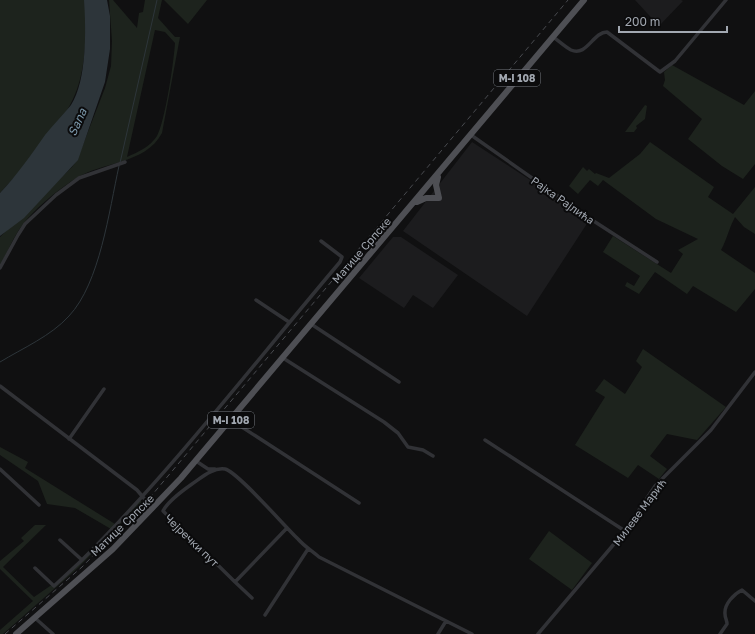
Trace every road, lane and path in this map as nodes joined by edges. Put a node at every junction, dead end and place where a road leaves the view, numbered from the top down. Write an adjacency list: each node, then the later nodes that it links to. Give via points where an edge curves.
1 (584, 0): 3 (main road, M-I 108)
2 (726, 0): 3 (street, via 675,61 660,72 607,32 600,34 578,51 571,50)
3 (553, 37): 4 (main road, M-I 108)
4 (471, 135): 6 (main road, M-I 108); 9 (street, Рајка Рајлића, via 589,218)
5 (125, 162): 10 (street, via 79,178 38,212 18,235)
6 (438, 175): 7 (main road, Матице Српске / M-I 108); 7 (main road, via 436,185 439,198 426,198)
7 (415, 203): 13 (main road, Матице Српске / M-I 108)
8 (321, 241): 12 (street, via 342,257)
9 (657, 262)
10 (0, 268)
11 (256, 300): 12 (street)
12 (289, 322): 26 (street)
13 (311, 324): 14 (main road, Матице Српске / M-I 108); 16 (street)
14 (283, 358): 19 (main road, Матице Српске / M-I 108); 22 (street, via 398,433 408,447 423,450)
15 (755, 372): 31 (street, Милеве Мaрић, via 711,430 655,486)
16 (399, 382)
17 (0, 386): 20 (street)
18 (104, 389): 20 (street)
19 (231, 420): 23 (main road, Матице Српске / M-I 108); 27 (street)
20 (69, 439): 26 (street)
21 (485, 440): 31 (street)
22 (433, 456)
23 (196, 461): 25 (street, via 208,469); 29 (main road, Матице Српске / M-I 108)
24 (0, 469): 28 (street)
25 (216, 469): 30 (street, via 230,472); 36 (street, Чејречки пут, via 189,486 168,503 162,512)
26 (143, 497): 29 (street); 34 (street)
27 (359, 503)
28 (39, 505)
29 (153, 509): 40 (main road, Матице Српске / M-I 108, via 114,549)
30 (286, 528): 33 (street); 36 (street)
31 (626, 531): 46 (street, Милеве Мaрић)
32 (60, 540): 34 (street)
33 (308, 549): 39 (street); 41 (street, via 327,562)
34 (82, 560): 35 (street, via 54,586)
35 (35, 568)
36 (235, 582): 37 (street, Чејречки пут)
37 (252, 598)
38 (755, 601): 47 (street, via 742,590 734,596 725,612 727,624)
39 (265, 615)
40 (35, 618): 42 (main road, Матице Српске / M-I 108); 43 (street)
41 (446, 621): 44 (street); 45 (street)
42 (21, 633)
43 (54, 634)
44 (438, 634)
45 (472, 634)
46 (538, 634)
47 (720, 634)

